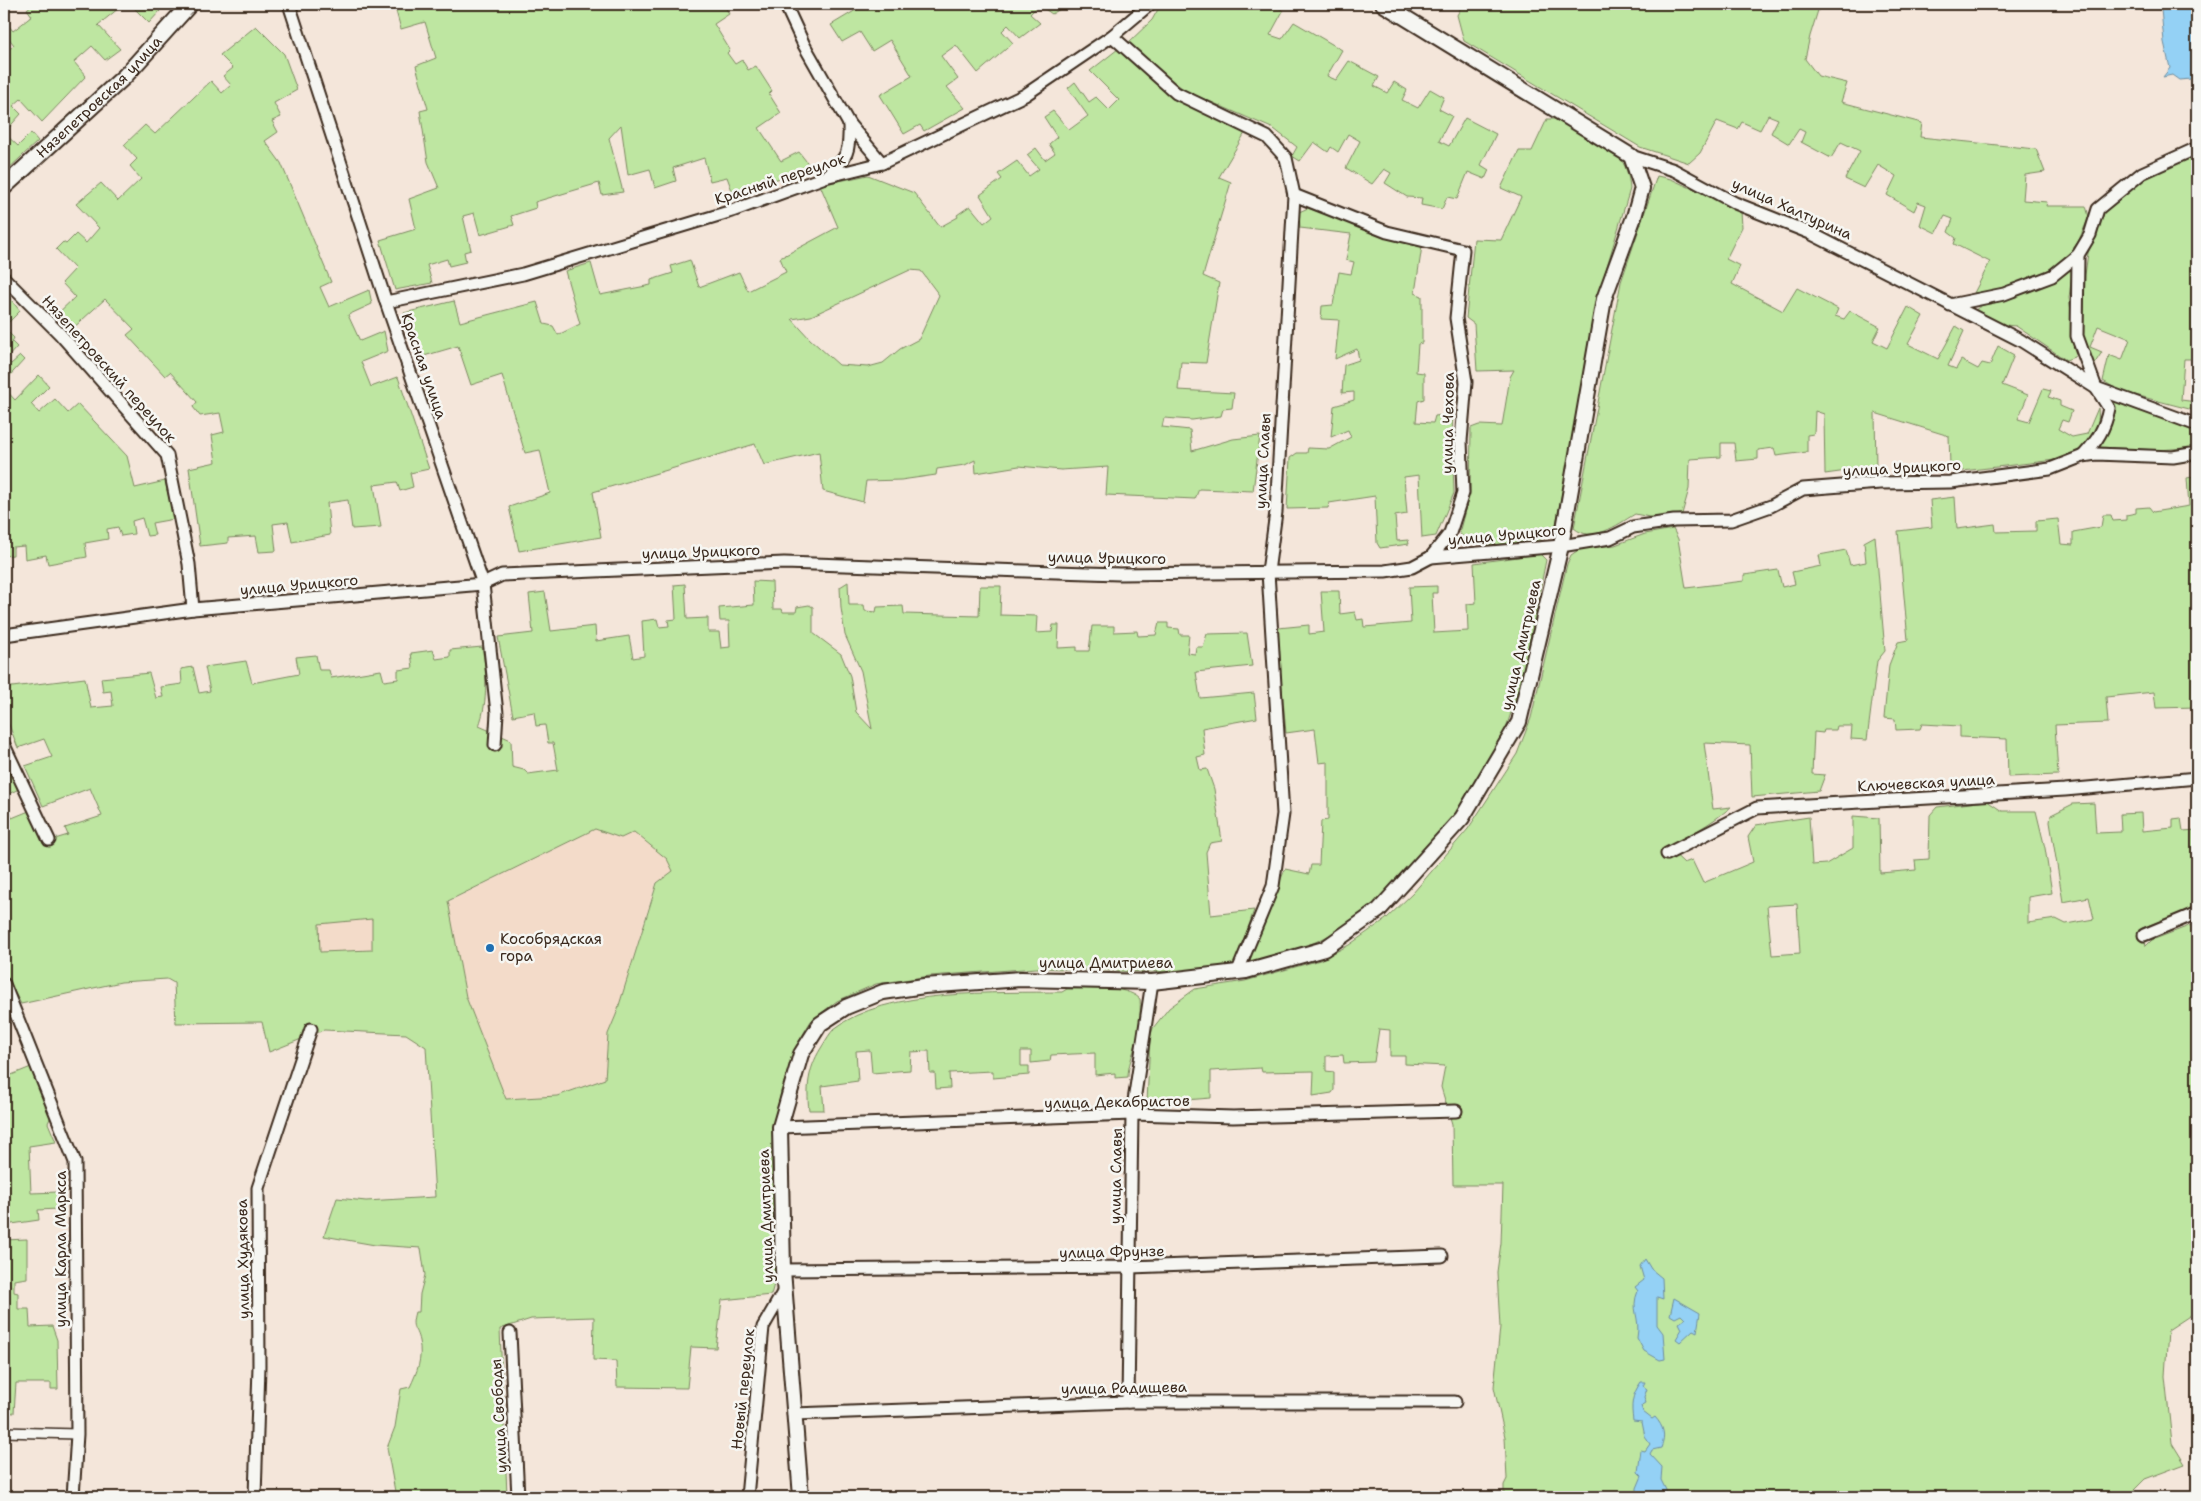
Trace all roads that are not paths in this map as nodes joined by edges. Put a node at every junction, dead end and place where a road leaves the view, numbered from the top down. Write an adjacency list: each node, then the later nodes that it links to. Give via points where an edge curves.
1 (190, 4): 12 (main road, Нязепетровская улица, via 125,76)
2 (289, 4): 16 (street, Красная улица)
3 (785, 4): 7 (street, via 804,45)
4 (1150, 4): 6 (street, Красный переулок)
5 (1383, 4): 9 (street, улица Халтурина)
6 (1112, 36): 10 (street, Красный переулок, via 1025,96); 13 (street, улица Славы, via 1176,93 1267,137 1286,158)
7 (849, 124): 10 (street); 11 (street, via 850,146 843,162)
8 (2197, 148): 14 (street, via 2142,174 2098,209 2090,235)
9 (1631, 156): 17 (street, улица Халтурина, via 1674,170 1735,203 1810,233); 22 (street, улица Дмитриева, via 1642,188 1604,299)
10 (882, 163): 11 (street, Красный переулок)
11 (825, 177): 16 (street, Красный переулок, via 732,211 523,274)
12 (4, 187)
13 (1294, 195): 23 (street, улица Чехова, via 1388,232 1463,250 1456,318 1466,382 1461,441 1462,493 1450,533); 24 (street, улица Славы, via 1276,512)
14 (2078, 255): 17 (street, via 2052,276 2004,294); 18 (street, via 2077,336)
15 (4, 278): 26 (street, Нязепетровский переулок, via 60,334 167,455 189,564)
16 (386, 302): 25 (street, Красная улица)
17 (1950, 305): 18 (street, улица Халтурина, via 2020,340)
18 (2096, 388): 19 (street, улица Халтурина); 21 (street, via 2109,408 2106,424)
19 (2197, 425)
20 (2197, 453): 21 (street, улица Урицкого, via 2173,457)
21 (2083, 456): 22 (street, улица Урицкого, via 2050,469 1951,482 1803,489 1771,506 1731,520 1666,522 1633,527 1610,538)
22 (1561, 546): 23 (street, улица Урицкого); 35 (street, улица Дмитриева, via 1519,722 1462,818 1379,910 1324,949)
23 (1430, 557): 24 (street, улица Урицкого, via 1412,567 1385,571)
24 (1268, 572): 25 (street, улица Урицкого, via 1119,574 784,563 502,575); 35 (street, улица Славы, via 1282,814 1273,886)
25 (483, 584): 26 (street, улица Урицкого); 28 (street, Красная улица, via 497,713)
26 (193, 610): 27 (street, улица Урицкого)
27 (4, 635)
28 (495, 744)
29 (4, 745): 31 (street)
30 (2197, 778): 32 (street, Ключевская улица, via 2065,790 1757,808)
31 (50, 840)
32 (1667, 854)
33 (2197, 913): 34 (street)
34 (2144, 935)
35 (1237, 973): 36 (street, улица Дмитриева)
36 (1152, 982): 40 (street, улица Славы); 41 (street, улица Дмитриева, via 1021,979 883,992 846,1007 820,1024 801,1054)
37 (4, 984): 51 (street, улица Карла Маркса, via 75,1162)
38 (311, 1029): 53 (street, улица Худякова, via 258,1188 260,1366)
39 (1456, 1111): 40 (street, улица Декабристов, via 1233,1117)
40 (1132, 1114): 41 (street, улица Декабристов); 43 (street, улица Славы)
41 (780, 1127): 44 (street, улица Дмитриева)
42 (1442, 1256): 43 (street, улица Фрунзе)
43 (1130, 1267): 44 (street, улица Фрунзе); 47 (street, улица Славы)
44 (783, 1270): 45 (street, улица Дмитриева)
45 (785, 1289): 49 (street, улица Дмитриева); 55 (street, Новый переулок, via 764,1327)
46 (510, 1333): 54 (street, улица Свободы)
47 (1128, 1402): 48 (street, улица Радищева); 49 (street, улица Радищева)
48 (1455, 1402)
49 (794, 1414): 56 (street, улица Дмитриева)
50 (4, 1432): 51 (street)
51 (77, 1434): 52 (street, улица Карла Маркса)
52 (73, 1497)
53 (255, 1497)
54 (518, 1497)
55 (746, 1497)
56 (802, 1497)

